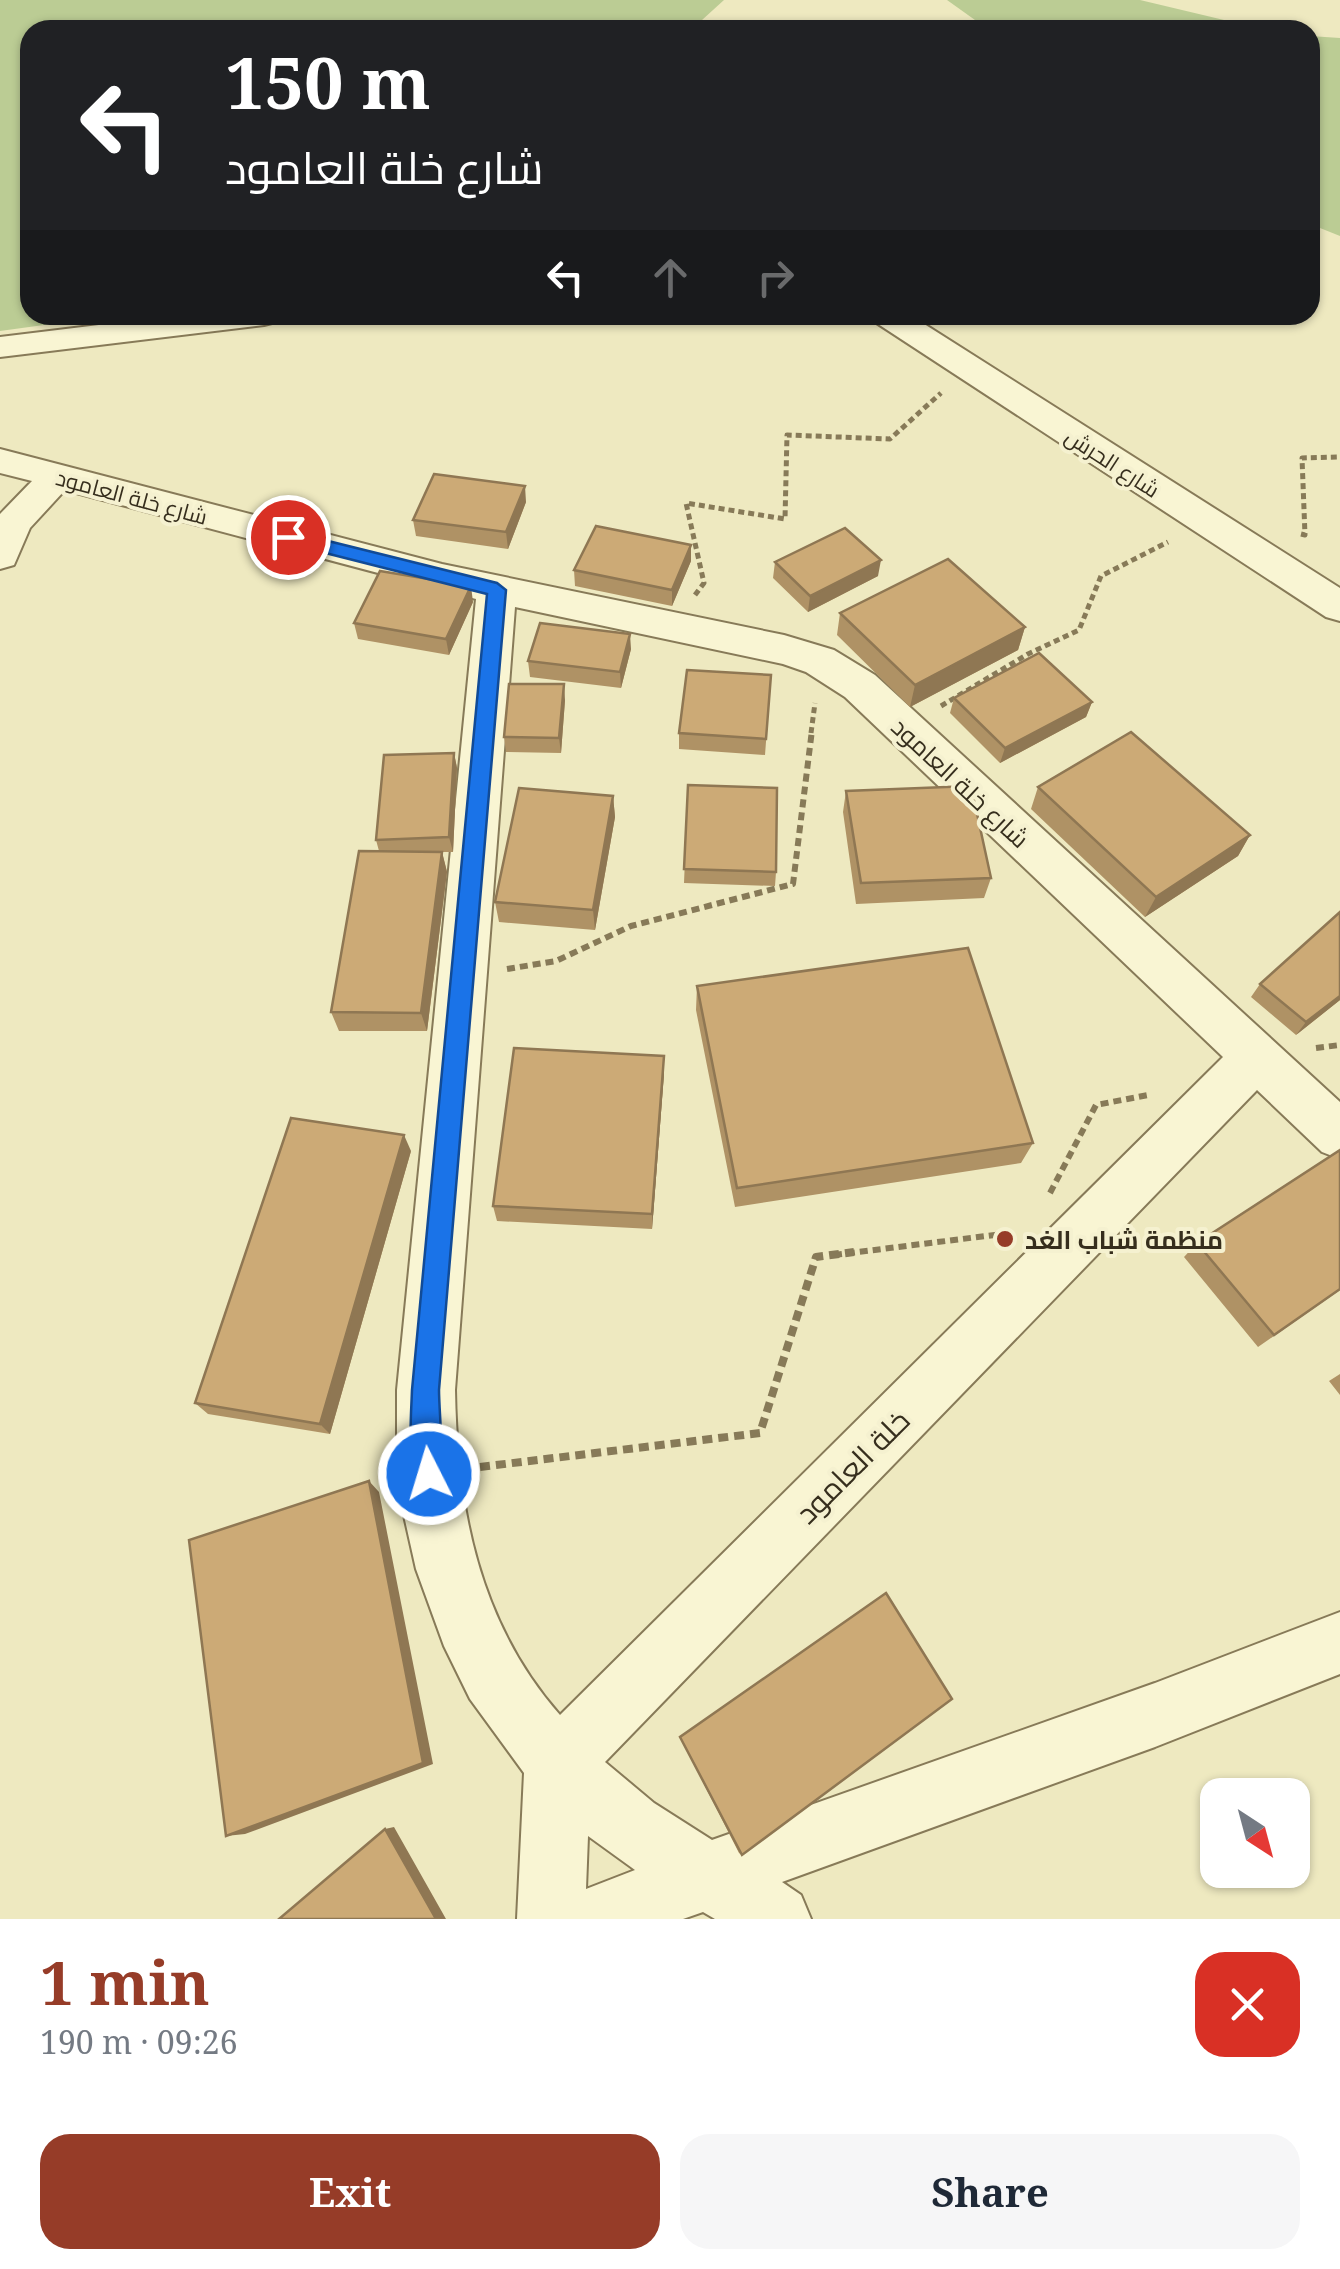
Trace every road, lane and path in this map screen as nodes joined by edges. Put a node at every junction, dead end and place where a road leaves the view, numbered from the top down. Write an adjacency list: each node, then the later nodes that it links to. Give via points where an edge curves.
1 (182, 325): 3 (street)
2 (902, 325): 4 (street, شارع الحرش)
3 (0, 347)
4 (968, 369): 9 (path, via 890,440 787,435 786,520 686,502 704,583); 10 (street, شارع الحرش)
5 (0, 460): 6 (street, شارع خلة العامود)
6 (58, 476): 7 (street, via 13,524); 8 (street, شارع خلة العامود)
7 (0, 556)
8 (497, 590): 12 (street, شارع خلة العامود, via 784,650 841,672); 17 (street, via 426,1390)
9 (688, 605)
10 (1340, 607)
11 (1340, 1045): 12 (path)
12 (1254, 1056): 14 (street, شارع خلة العامود); 19 (street, خلة العامود)
13 (1155, 1094): 15 (path, via 1096,1105)
14 (1340, 1136)
15 (1046, 1199)
16 (1030, 1230): 17 (path, via 816,1257 760,1433)
17 (429, 1474): 19 (street, via 441,1558 461,1616 489,1671)
18 (1340, 1643): 20 (street, via 1194,1703)
19 (557, 1764): 20 (street, via 610,1812); 21 (street)
20 (708, 1874): 22 (street); 23 (street)
21 (551, 1919)
22 (596, 1919)
23 (778, 1919)

